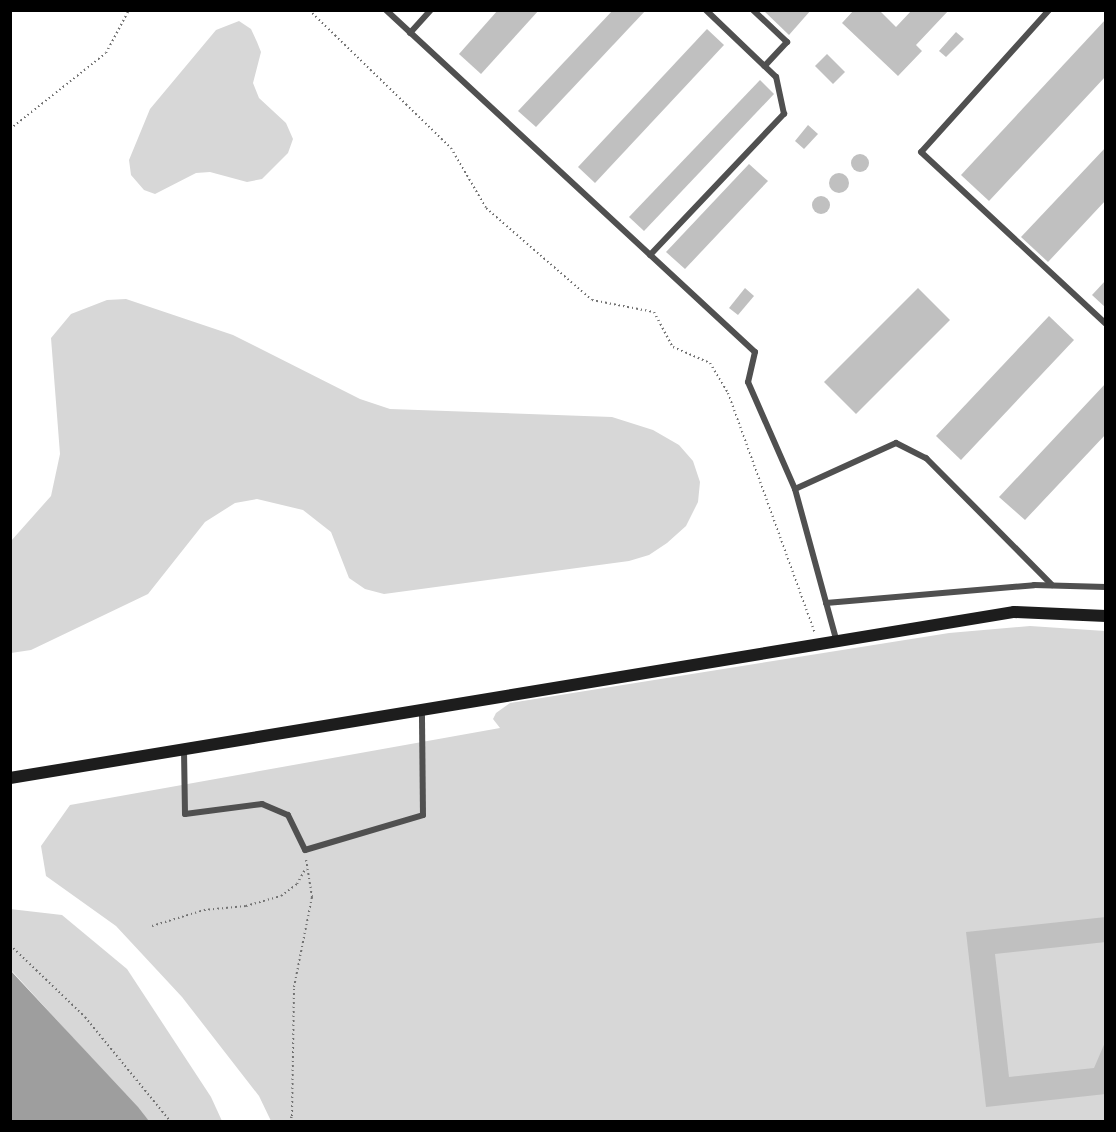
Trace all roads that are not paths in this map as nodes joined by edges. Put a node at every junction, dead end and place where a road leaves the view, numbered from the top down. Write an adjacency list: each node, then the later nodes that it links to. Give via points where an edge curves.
1 (386, 10): 6 (lane)
2 (431, 10): 6 (lane)
3 (706, 10): 7 (lane)
4 (753, 10): 7 (lane, via 787,42)
5 (1049, 10): 9 (lane, via 921,152)
6 (410, 33): 8 (lane)
7 (765, 66): 8 (lane, via 776,77 784,114)
8 (650, 255): 10 (lane, via 754,352 748,382)
9 (1106, 324)
10 (795, 489): 11 (lane, via 896,443 926,458); 13 (lane)
11 (1053, 585): 12 (lane); 13 (lane)
12 (1106, 587)
13 (826, 603): 15 (lane)
14 (1106, 616): 15 (street, via 1014,612)
15 (836, 639): 16 (street)
16 (422, 712): 17 (street); 17 (lane, via 423,815 306,850 288,815 262,804 185,814)
17 (184, 750): 18 (street)
18 (10, 778)

